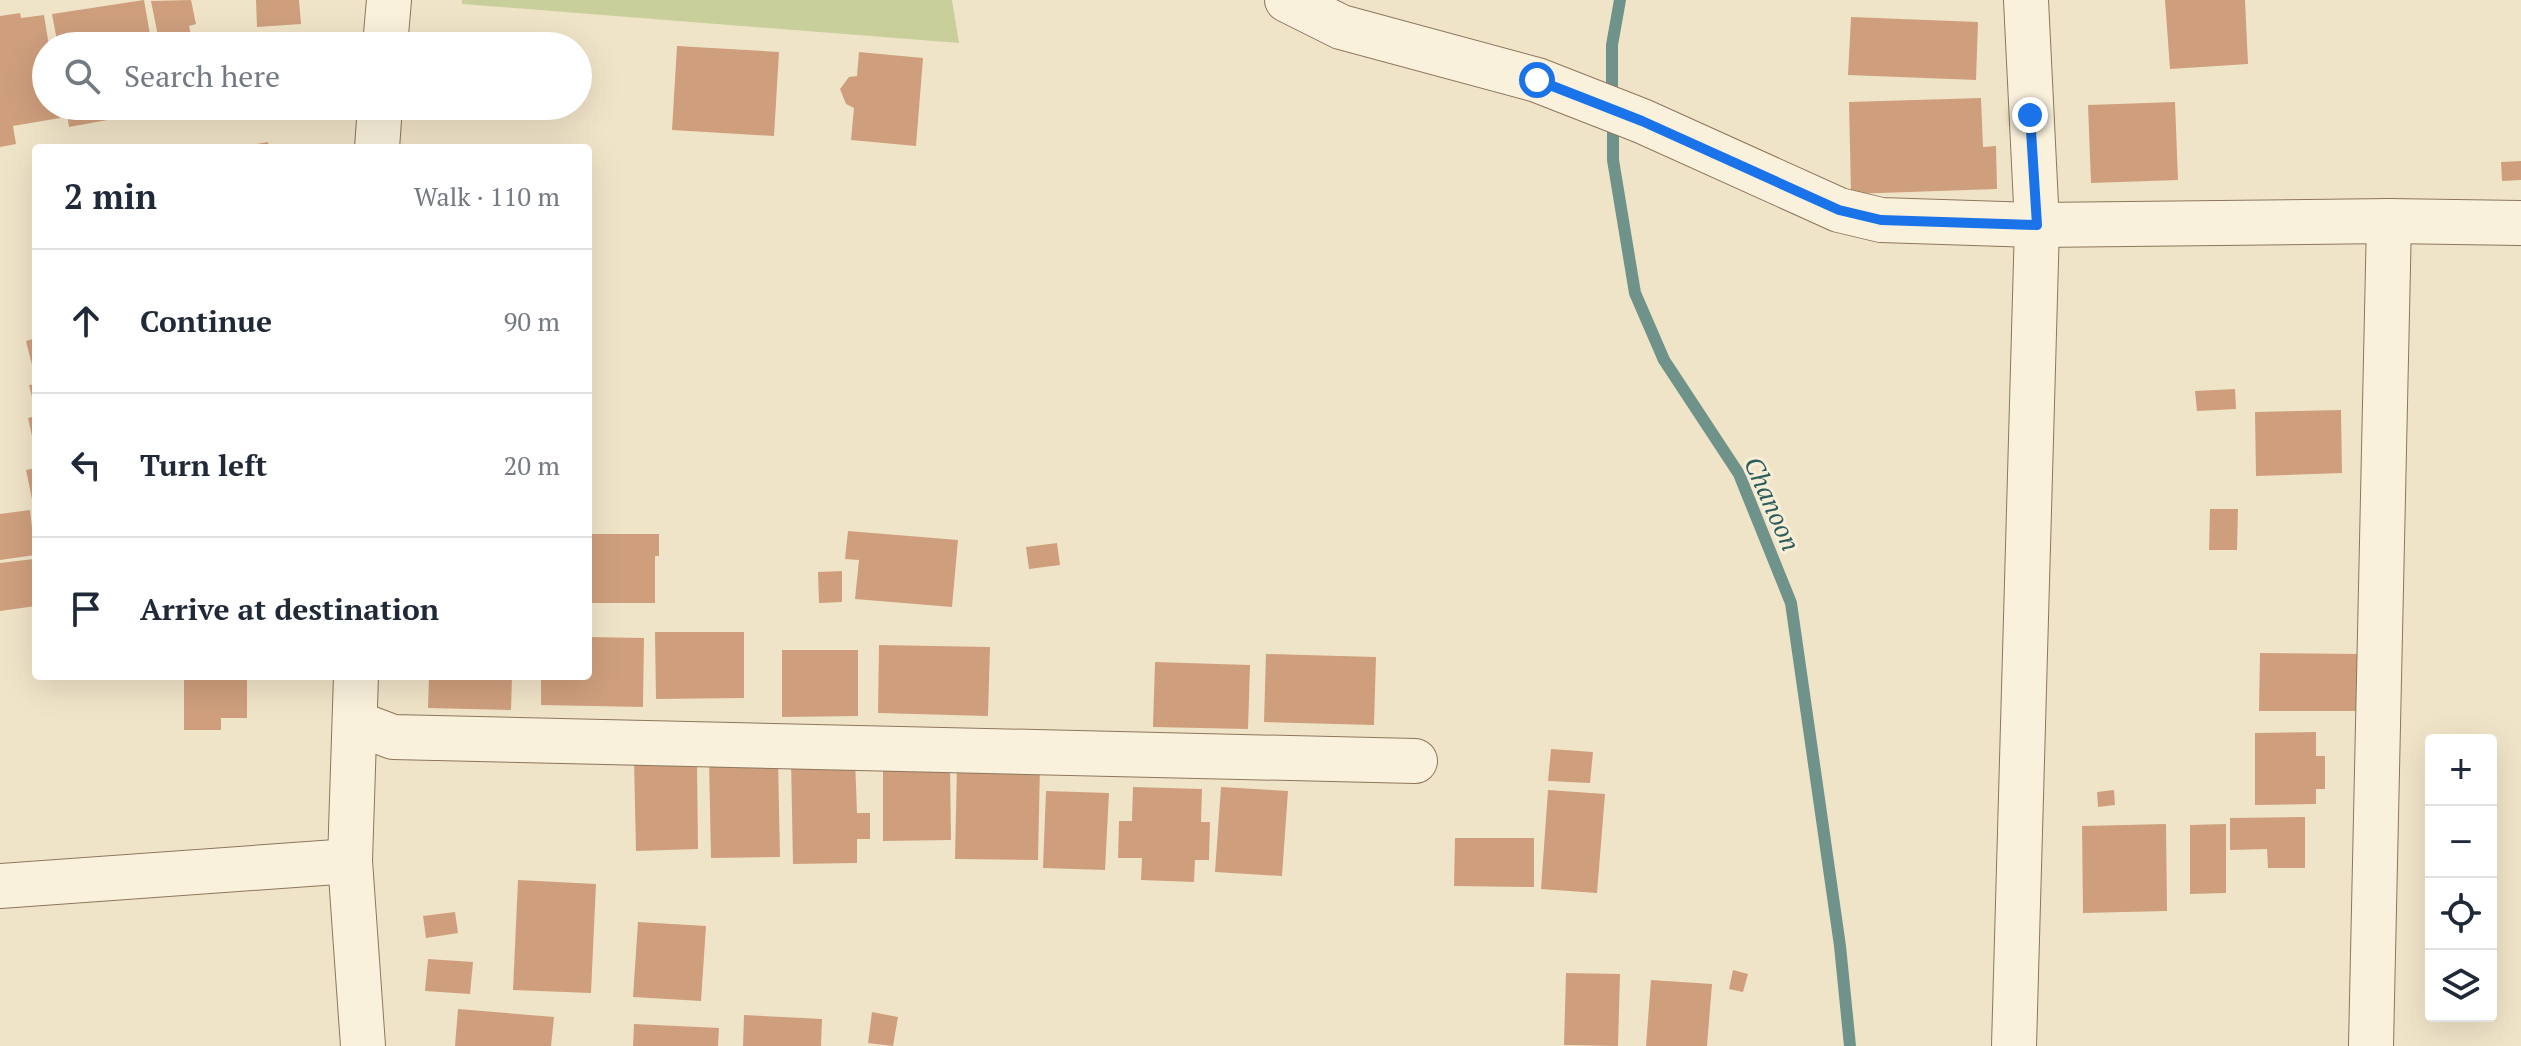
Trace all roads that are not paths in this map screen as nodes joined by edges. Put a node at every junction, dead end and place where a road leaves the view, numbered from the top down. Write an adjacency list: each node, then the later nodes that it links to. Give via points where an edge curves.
1 (389, 0): 4 (street)
2 (1287, 0): 9 (street, via 1341,27 1537,80 1839,210 1881,220)
3 (2026, 0): 9 (street)
4 (386, 32)
5 (379, 120): 6 (street)
6 (377, 144)
7 (2389, 221): 8 (street); 9 (street); 17 (street)
8 (2521, 223)
9 (2037, 225): 16 (street)
10 (356, 680): 11 (street)
11 (356, 723): 12 (street, via 393,737); 13 (street)
12 (1415, 761)
13 (350, 861): 14 (street); 15 (street)
14 (0, 886)
15 (363, 1046)
16 (2014, 1046)
17 (2371, 1046)

